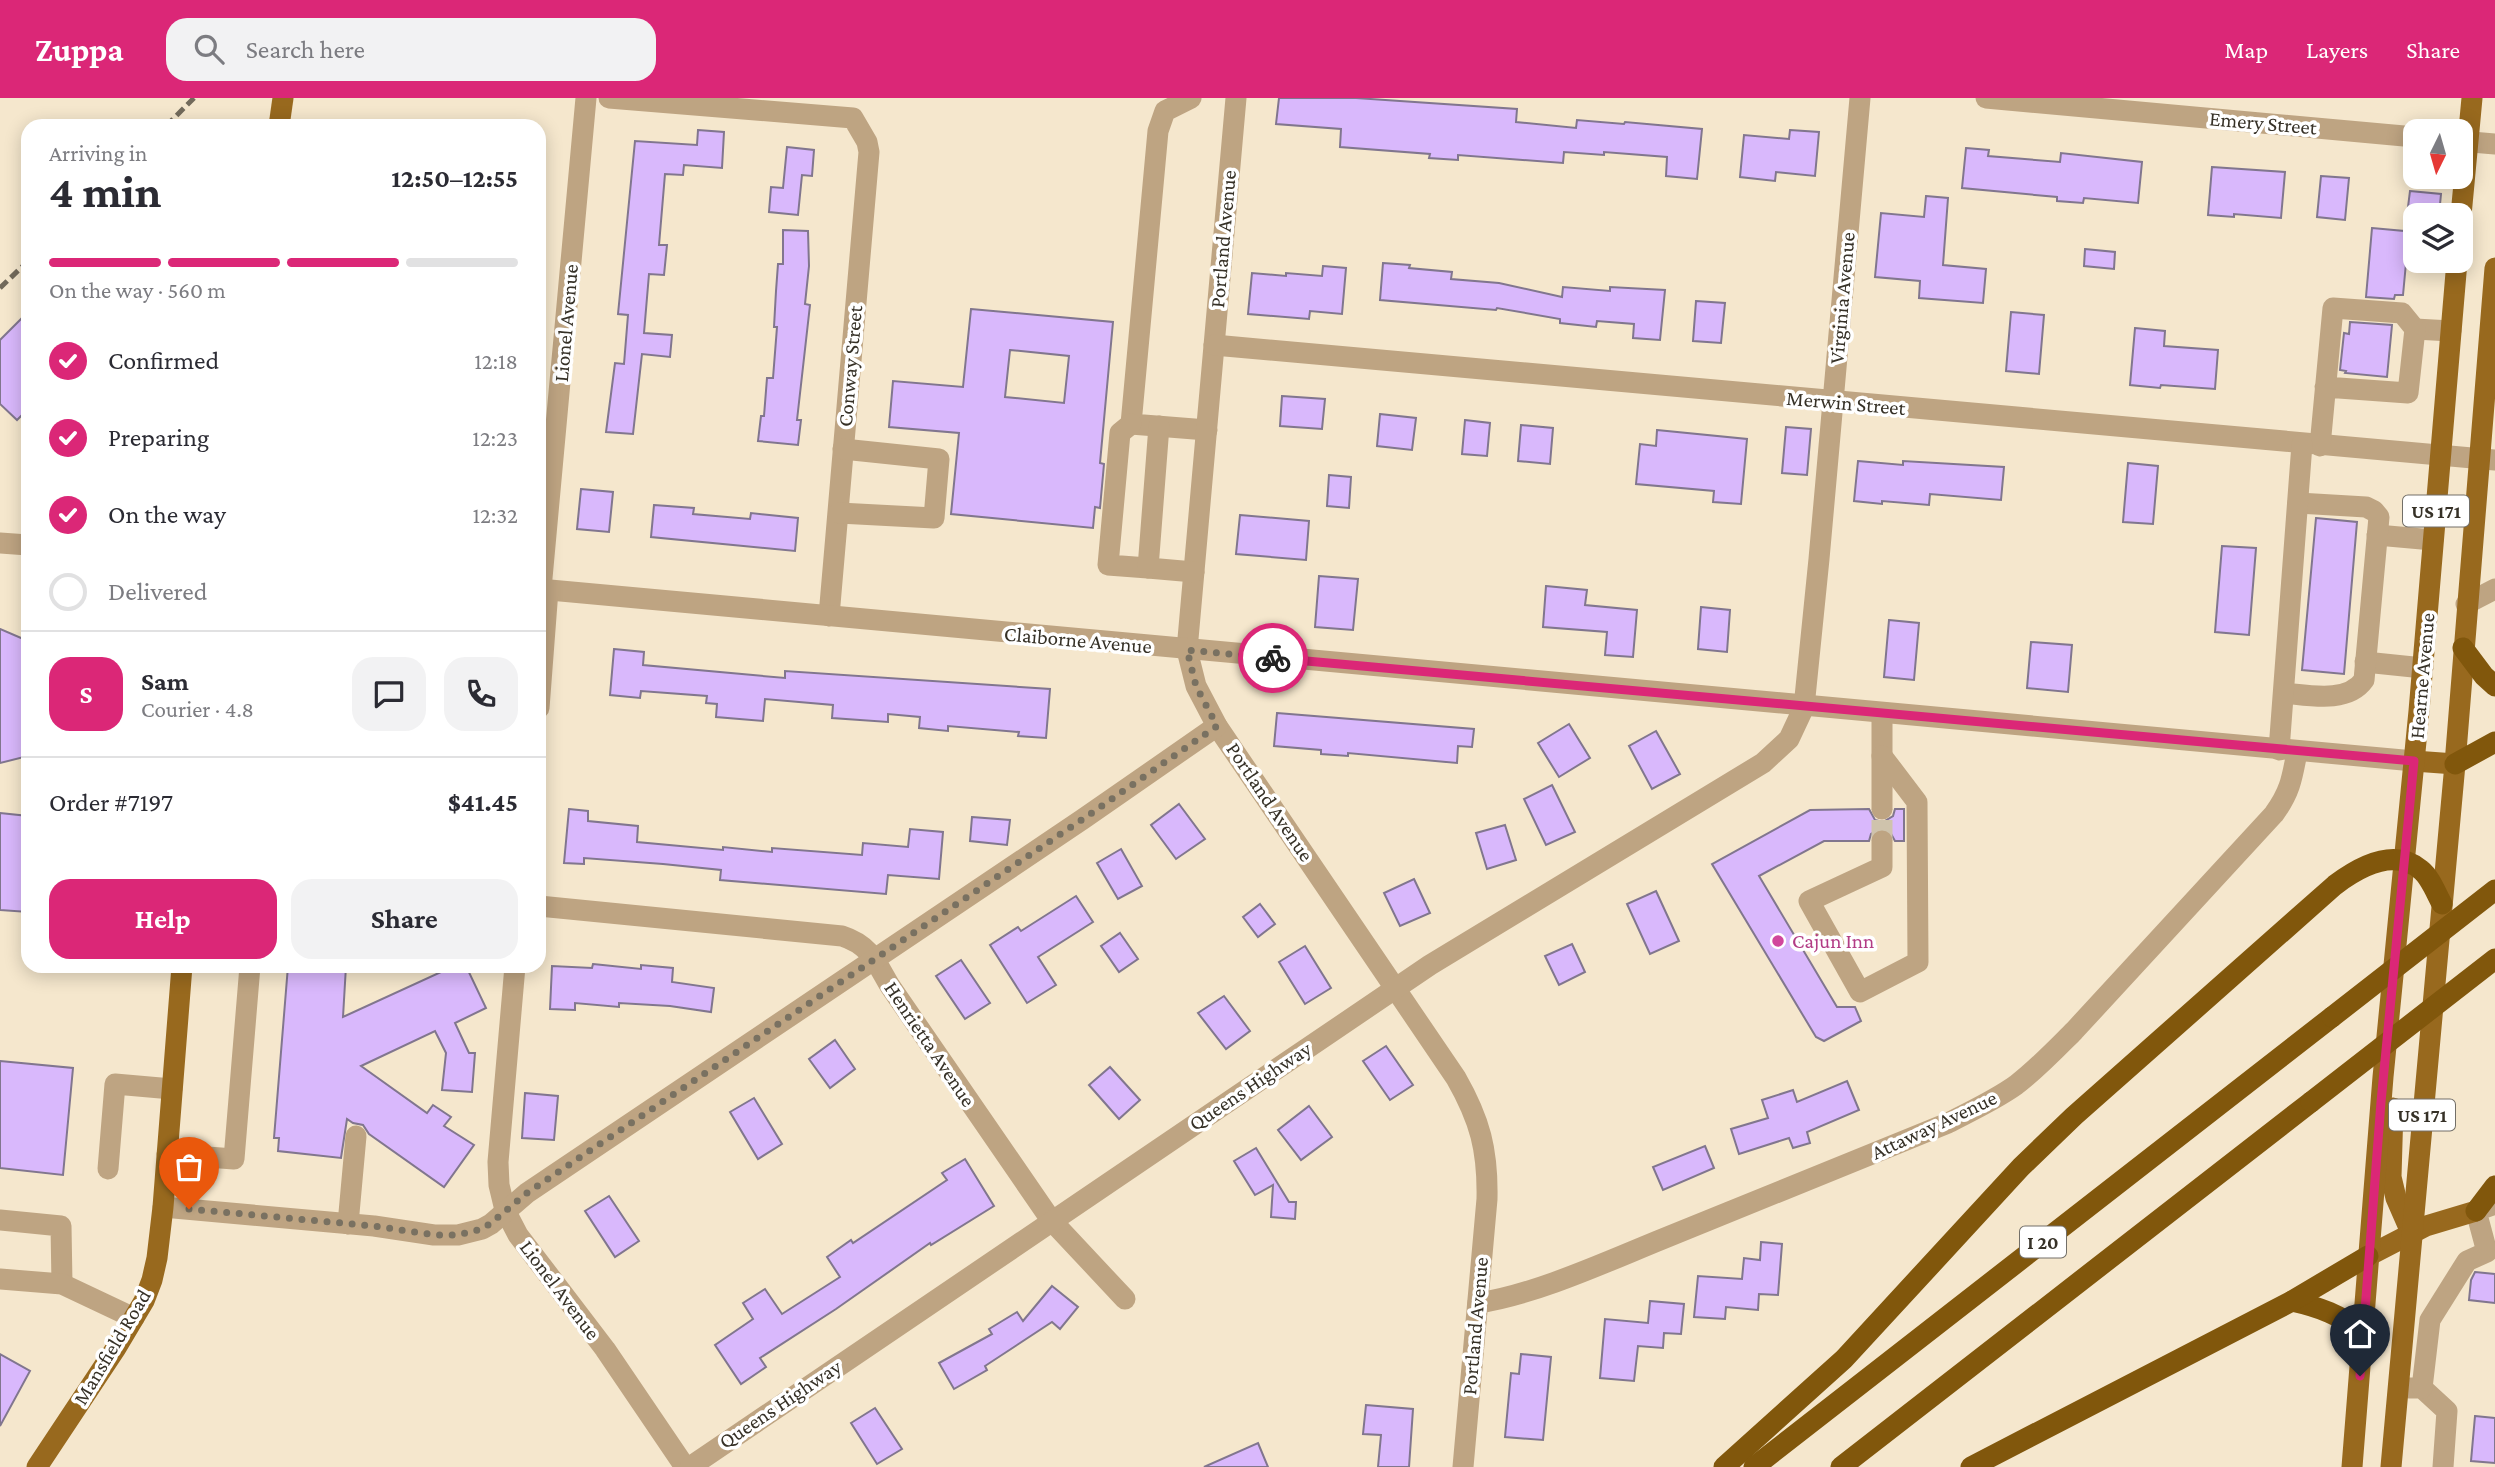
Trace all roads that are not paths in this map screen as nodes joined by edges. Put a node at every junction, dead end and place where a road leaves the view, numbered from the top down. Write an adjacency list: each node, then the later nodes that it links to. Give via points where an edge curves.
1 (283, 98): 9 (main road)
2 (586, 98): 35 (street, Lionel Avenue)
3 (609, 98): 26 (street, Conway Street, via 853,118 869,152)
4 (1191, 98): 22 (street, via 1165,111 1158,131)
5 (1236, 98): 19 (street, Portland Avenue)
6 (1860, 98): 21 (street, Virginia Avenue)
7 (1986, 98): 11 (street, Emery Street)
8 (2472, 98): 10 (main road)
9 (280, 119)
10 (2468, 119)
11 (2403, 136)
12 (2473, 143): 13 (street)
13 (2495, 145)
14 (2495, 268): 16 (main road, Hearne Avenue / US 171)
15 (2456, 273): 18 (main road, Hearne Avenue / US 171)
16 (2493, 306): 28 (main road, Hearne Avenue / US 171)
17 (2415, 329): 18 (street); 20 (street, via 2408,393); 20 (street, Attaway Avenue, via 2402,313 2333,308)
18 (2451, 331): 27 (main road, Hearne Avenue / US 171)
19 (1214, 345): 21 (street, Merwin Street); 24 (street, Portland Avenue)
20 (2325, 387): 25 (street, Attaway Avenue)
21 (1833, 402): 25 (street, Merwin Street); 48 (street, Virginia Avenue)
22 (1130, 424): 23 (street); 36 (street, via 1121,433 1108,565)
23 (1159, 426): 24 (street); 36 (street)
24 (1206, 430): 37 (street, Portland Avenue)
25 (2311, 445): 27 (street, Merwin Street); 29 (street, Attaway Avenue)
26 (843, 449): 30 (street, Conway Street); 30 (street, via 939,459 934,518)
27 (2440, 455): 28 (street, Merwin Street); 32 (main road, Hearne Avenue / US 171)
28 (2486, 459): 40 (main road, Hearne Avenue / US 171)
29 (2298, 503): 31 (street, via 2366,507 2379,517); 47 (street, Attaway Avenue)
30 (839, 513): 41 (street, Conway Street)
31 (2378, 535): 32 (street); 44 (street)
32 (2433, 540): 45 (main road, Hearne Avenue / US 171)
33 (0, 543): 34 (street)
34 (21, 544)
35 (546, 555)
36 (1148, 568): 37 (street)
37 (1194, 572): 43 (street, Portland Avenue)
38 (546, 589): 41 (street, Claiborne Avenue)
39 (2495, 589): 40 (street)
40 (2466, 604): 42 (main road, Hearne Avenue / US 171)
41 (829, 617): 43 (street, Claiborne Avenue)
42 (2463, 648): 46 (highway); 55 (main road, Hearne Avenue / US 171)
43 (1187, 650): 48 (street, Claiborne Avenue); 50 (street, Portland Avenue, via 1196,686)
44 (2365, 662): 45 (street); 47 (street, via 2364,680 2351,691 2333,696)
45 (2423, 668): 54 (main road, Hearne Avenue / US 171)
46 (2495, 686)
47 (2284, 693): 52 (street, Attaway Avenue)
48 (1804, 707): 49 (street, Claiborne Avenue); 69 (street, Queens Highway, via 1788,739 1763,763)
49 (1882, 714): 52 (street, Claiborne Avenue); 53 (street)
50 (1217, 726): 65 (street); 69 (street, Portland Avenue)
51 (2495, 742): 55 (highway)
52 (2288, 751): 54 (street, Claiborne Avenue); 89 (street, Attaway Avenue, via 2292,784 2274,814 2074,1031 2016,1085 1948,1124 1530,1290)
53 (1882, 756): 56 (street); 60 (street, via 1917,802)
54 (2414, 761): 55 (main road, Claiborne Avenue); 58 (main road, Hearne Avenue / US 171)
55 (2455, 764): 62 (main road, Hearne Avenue / US 171)
56 (1882, 809)
57 (1882, 841): 59 (street)
58 (2403, 859): 62 (highway, via 2423,872); 70 (main road, Hearne Avenue / US 171); 97 (highway, via 2376,862 2354,871 2074,1116 1844,1359)
59 (1882, 867): 60 (street); 60 (street, via 1810,901 1860,992 1918,962)
60 (1917, 876)
61 (2495, 891): 98 (highway, I 20, bridge)
62 (2442, 904): 82 (main road, Hearne Avenue / US 171)
63 (546, 907): 65 (street, Henrietta Avenue, via 842,936 857,941)
64 (2495, 959): 99 (highway, I 20, bridge)
65 (874, 960): 78 (street); 80 (street, Henrietta Avenue)
66 (181, 973): 71 (main road, Mansfield Road)
67 (249, 973): 73 (street, via 234,1159)
68 (514, 973): 78 (street, Lionel Avenue, via 498,1162)
69 (1396, 988): 80 (street, Queens Highway); 89 (street, Portland Avenue, via 1456,1078 1483,1136 1488,1167)
70 (2383, 1077): 82 (main road, via 2393,1106 2391,1177); 84 (main road, Hearne Avenue / US 171)
71 (172, 1089): 73 (main road, Mansfield Road); 74 (street, via 115,1084)
72 (356, 1136): 81 (street)
73 (167, 1154): 76 (main road, Mansfield Road)
74 (108, 1169)
75 (2495, 1186): 77 (highway)
76 (163, 1207): 81 (street); 90 (main road, Mansfield Road, via 152,1280)
77 (2485, 1207): 82 (main road); 83 (street)
78 (505, 1210): 81 (street, via 482,1229 458,1235); 95 (street, Lionel Avenue, via 518,1235)
79 (0, 1220): 86 (street, via 61,1226)
80 (1051, 1220): 87 (street, Henrietta Avenue); 95 (street, Queens Highway)
81 (348, 1224)
82 (2411, 1233): 84 (main road); 92 (main road, Hearne Avenue / US 171)
83 (2491, 1252): 93 (street, via 2467,1261 2430,1320)
84 (2368, 1256): 88 (highway); 91 (main road, Hearne Avenue / US 171)
85 (0, 1279): 86 (street)
86 (62, 1284): 90 (street)
87 (1125, 1299)
88 (2292, 1301): 91 (highway, via 2320,1307); 100 (highway)
89 (1478, 1303): 96 (street, Portland Avenue)
90 (134, 1318): 94 (main road, Mansfield Road)
91 (2363, 1333): 101 (main road, Hearne Avenue / US 171)
92 (2398, 1388): 93 (street); 102 (main road, Hearne Avenue / US 171)
93 (2423, 1388): 103 (street, via 2446,1411)
94 (37, 1467)
95 (687, 1467)
96 (1463, 1467)
97 (1724, 1467)
98 (1754, 1467)
99 (1841, 1467)
100 (1971, 1467)
101 (2352, 1467)
102 (2391, 1467)
103 (2444, 1467)

